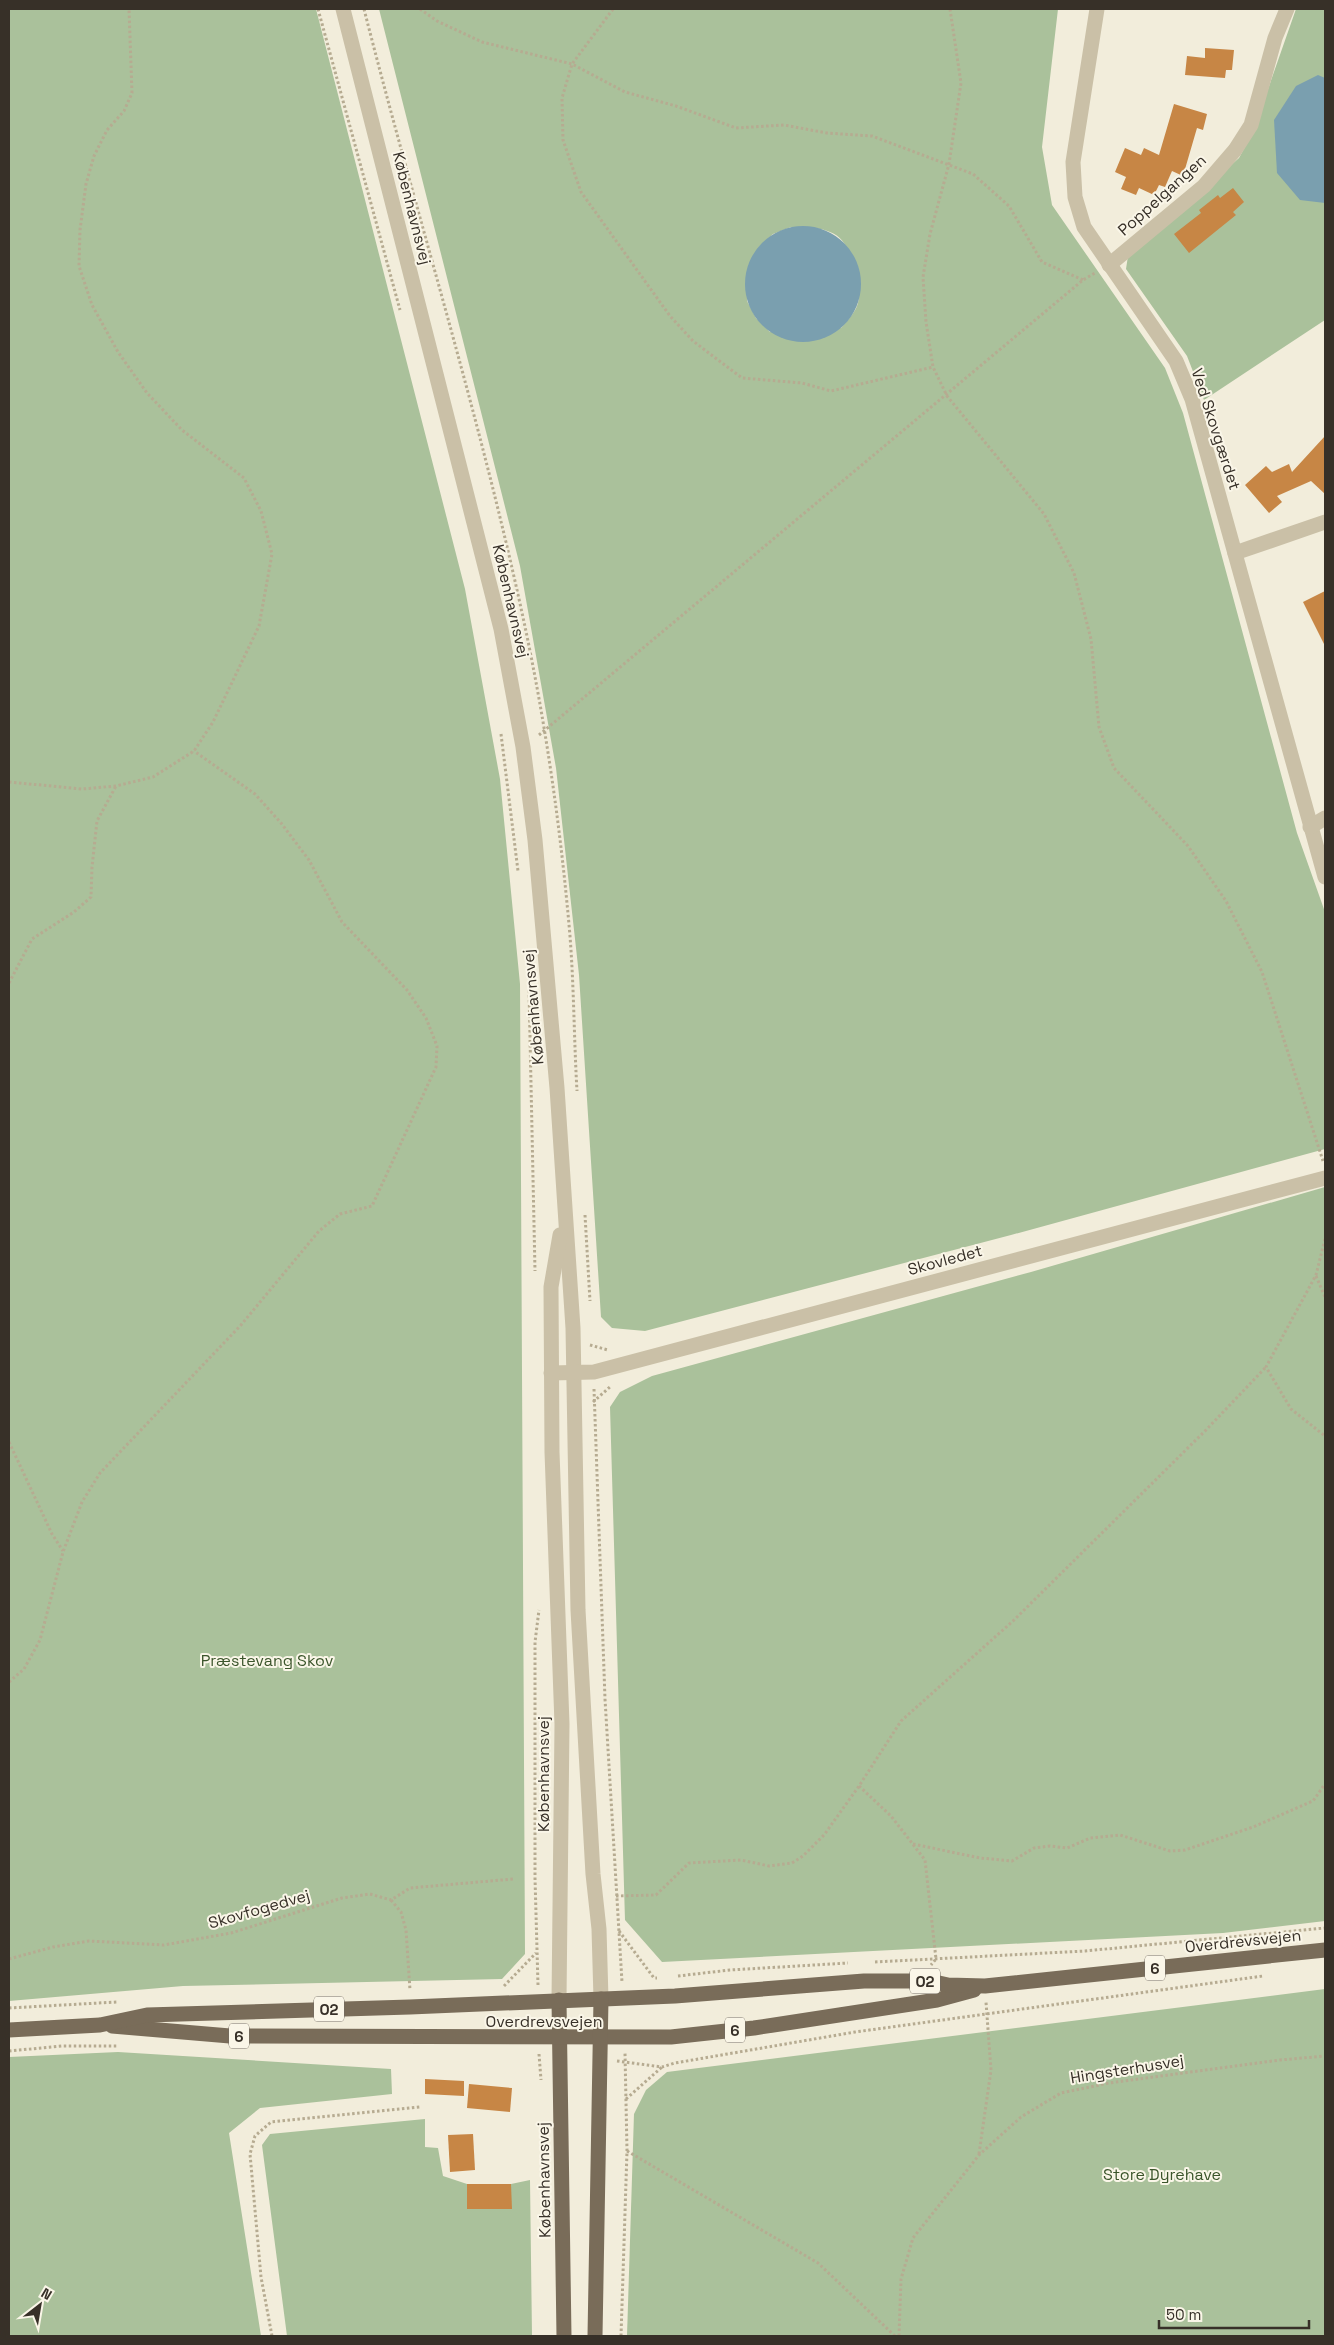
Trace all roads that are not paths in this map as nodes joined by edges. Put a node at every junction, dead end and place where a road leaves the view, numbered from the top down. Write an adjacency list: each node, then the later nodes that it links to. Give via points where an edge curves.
1 (343, 9): 11 (street, Københavnsvej, via 501,629 524,747 555,1061)
2 (1096, 9): 4 (street, Ved Skovgærdet, via 1073,162 1074,197 1084,227)
3 (1287, 9): 4 (street, Poppelgangen, via 1275,38 1251,125 1235,150 1204,186)
4 (1109, 265): 6 (street, Ved Skovgærdet, via 1176,361 1192,399)
5 (1325, 522): 6 (street)
6 (1235, 553): 8 (street, Ved Skovgærdet)
7 (1325, 818): 8 (street)
8 (1310, 827): 9 (street, Ved Skovgærdet)
9 (1325, 877)
10 (1325, 1178): 13 (street, Skovledet, via 603,1369)
11 (564, 1214): 12 (street, Københavnsvej, via 551,1287); 13 (street, Københavnsvej)
12 (551, 1373): 13 (street, Skovledet); 17 (street, Københavnsvej, via 562,1724)
13 (574, 1373): 16 (street, Københavnsvej, via 578,1610)
14 (1325, 1950): 15 (main road, Overdrevsvejen / 6)
15 (984, 1986): 16 (main road, Overdrevsvejen / O2, via 930,1980 864,1981); 20 (main road, Overdrevsvejen / 6, via 937,2000 754,2028 671,2037)
16 (601, 1999): 17 (main road, Overdrevsvejen / O2); 20 (main road, Københavnsvej)
17 (560, 2000): 18 (main road, Overdrevsvejen / O2, via 147,2015); 21 (main road, Københavnsvej)
18 (100, 2025): 19 (main road, Overdrevsvejen / 6); 21 (main road, Overdrevsvejen / 6, via 230,2036)
19 (9, 2030)
20 (601, 2038): 21 (main road, Overdrevsvejen / 6); 23 (main road, Københavnsvej)
21 (560, 2039): 22 (main road, Københavnsvej)
22 (564, 2336)
23 (595, 2336)

